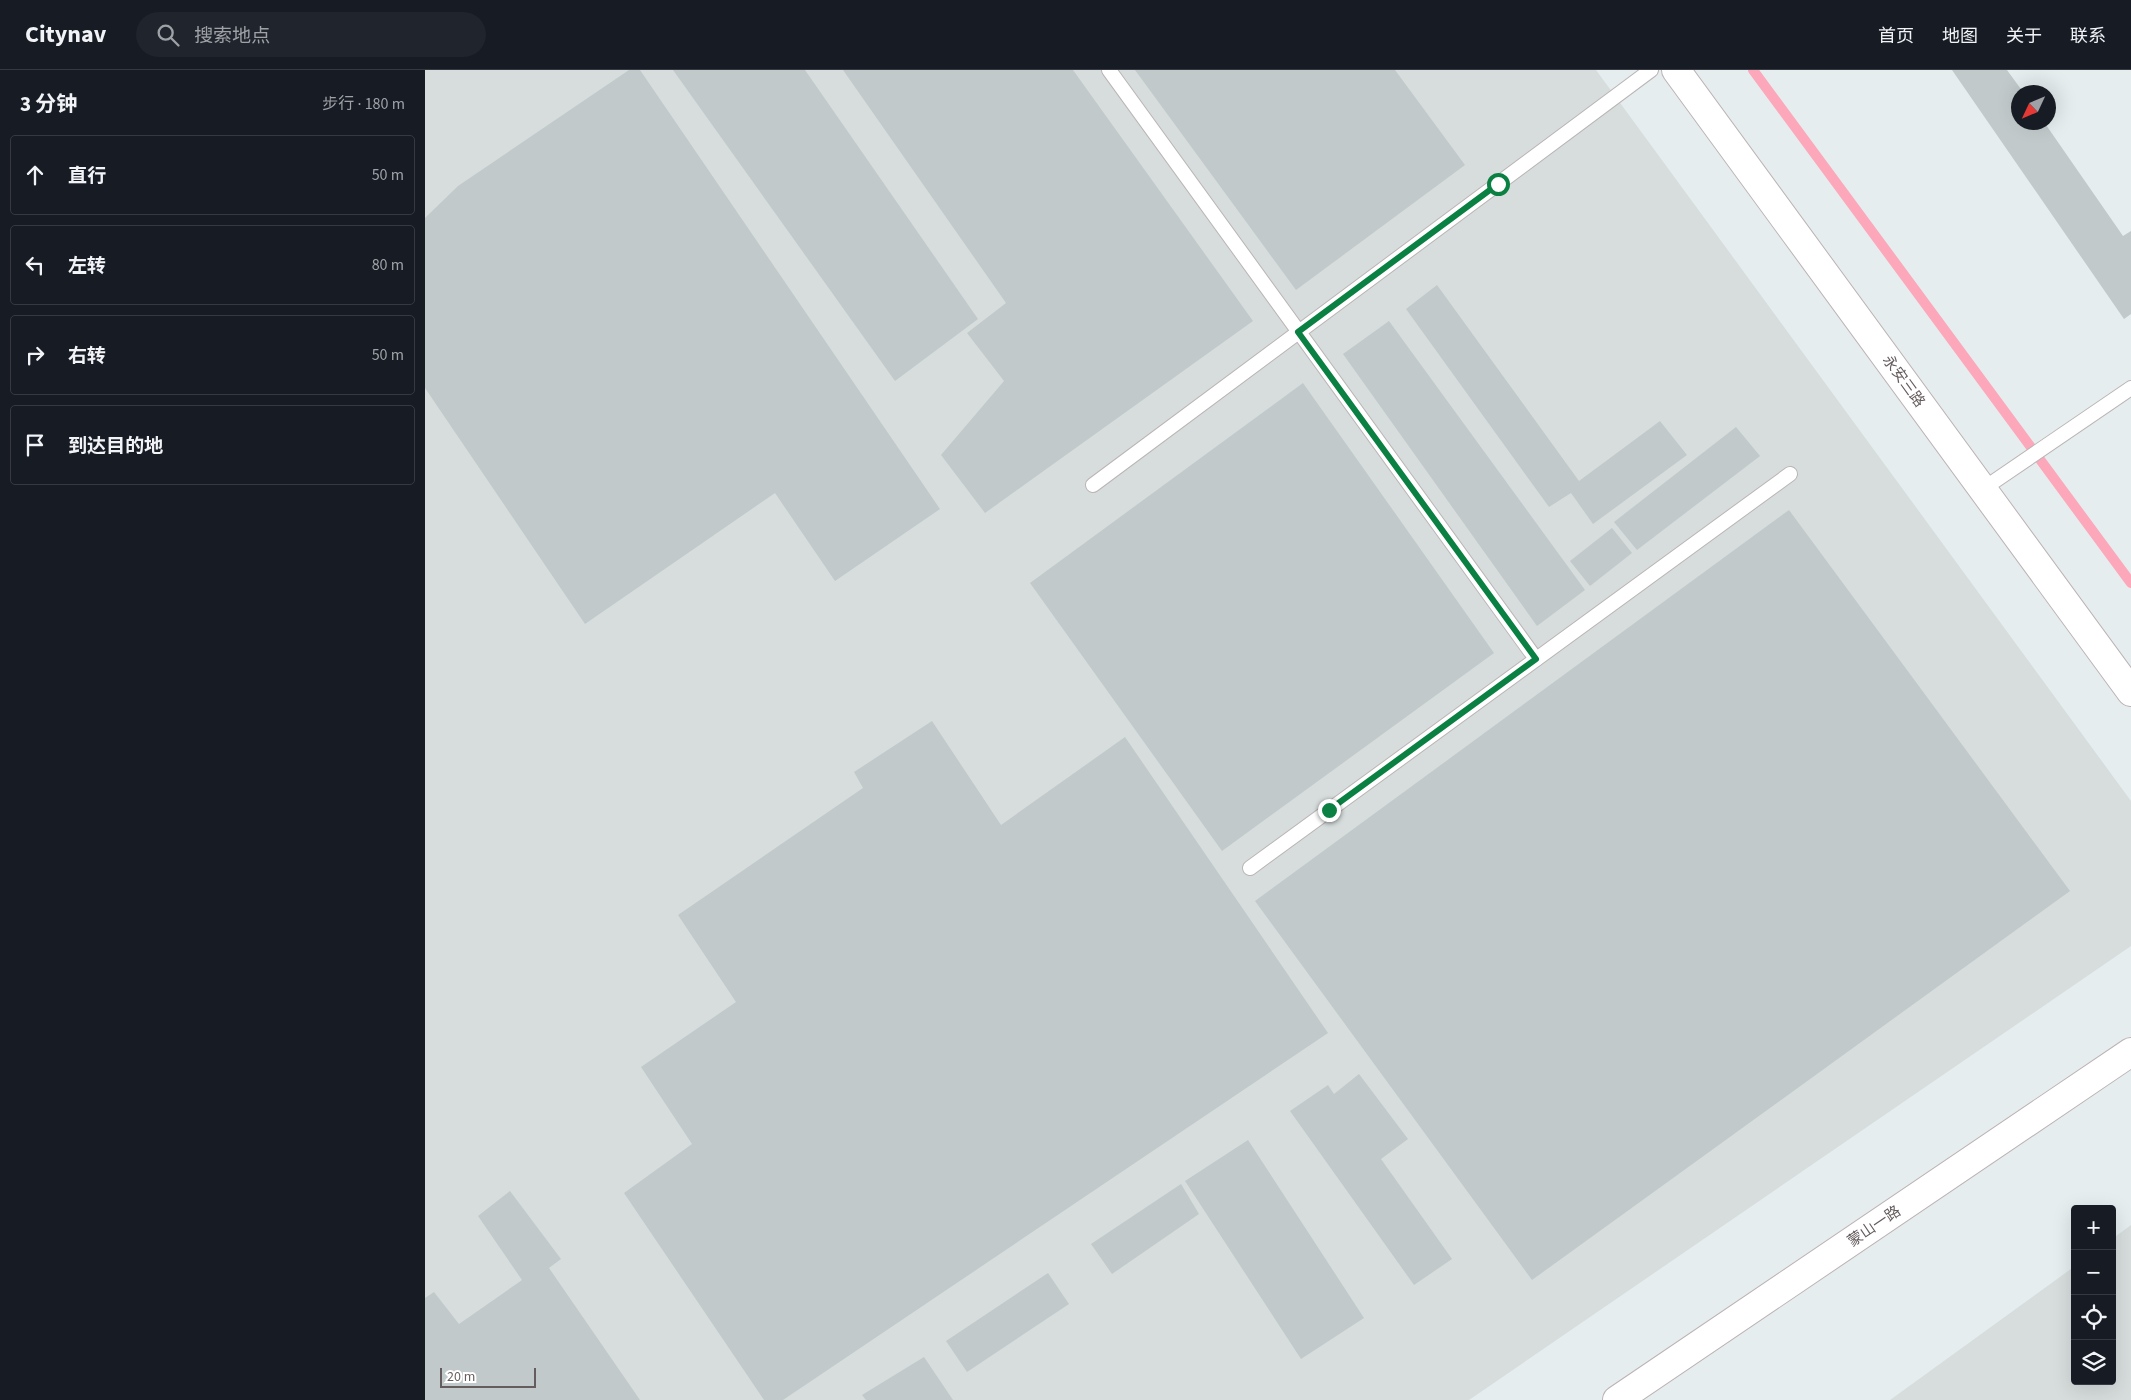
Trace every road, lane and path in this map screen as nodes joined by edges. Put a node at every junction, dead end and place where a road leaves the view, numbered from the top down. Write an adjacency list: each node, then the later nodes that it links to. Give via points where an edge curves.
1 (1109, 70): 4 (lane)
2 (1651, 70): 4 (lane)
3 (1676, 70): 8 (main road, 永安三路)
4 (1298, 332): 7 (lane); 9 (lane)
5 (2131, 388): 8 (lane)
6 (1790, 474): 9 (lane)
7 (1093, 485)
8 (1983, 490): 10 (main road, 永安三路)
9 (1536, 659): 11 (lane)
10 (2131, 692)
11 (1250, 868)
12 (2131, 1052): 13 (main road, 蒙山一路)
13 (1617, 1400)

